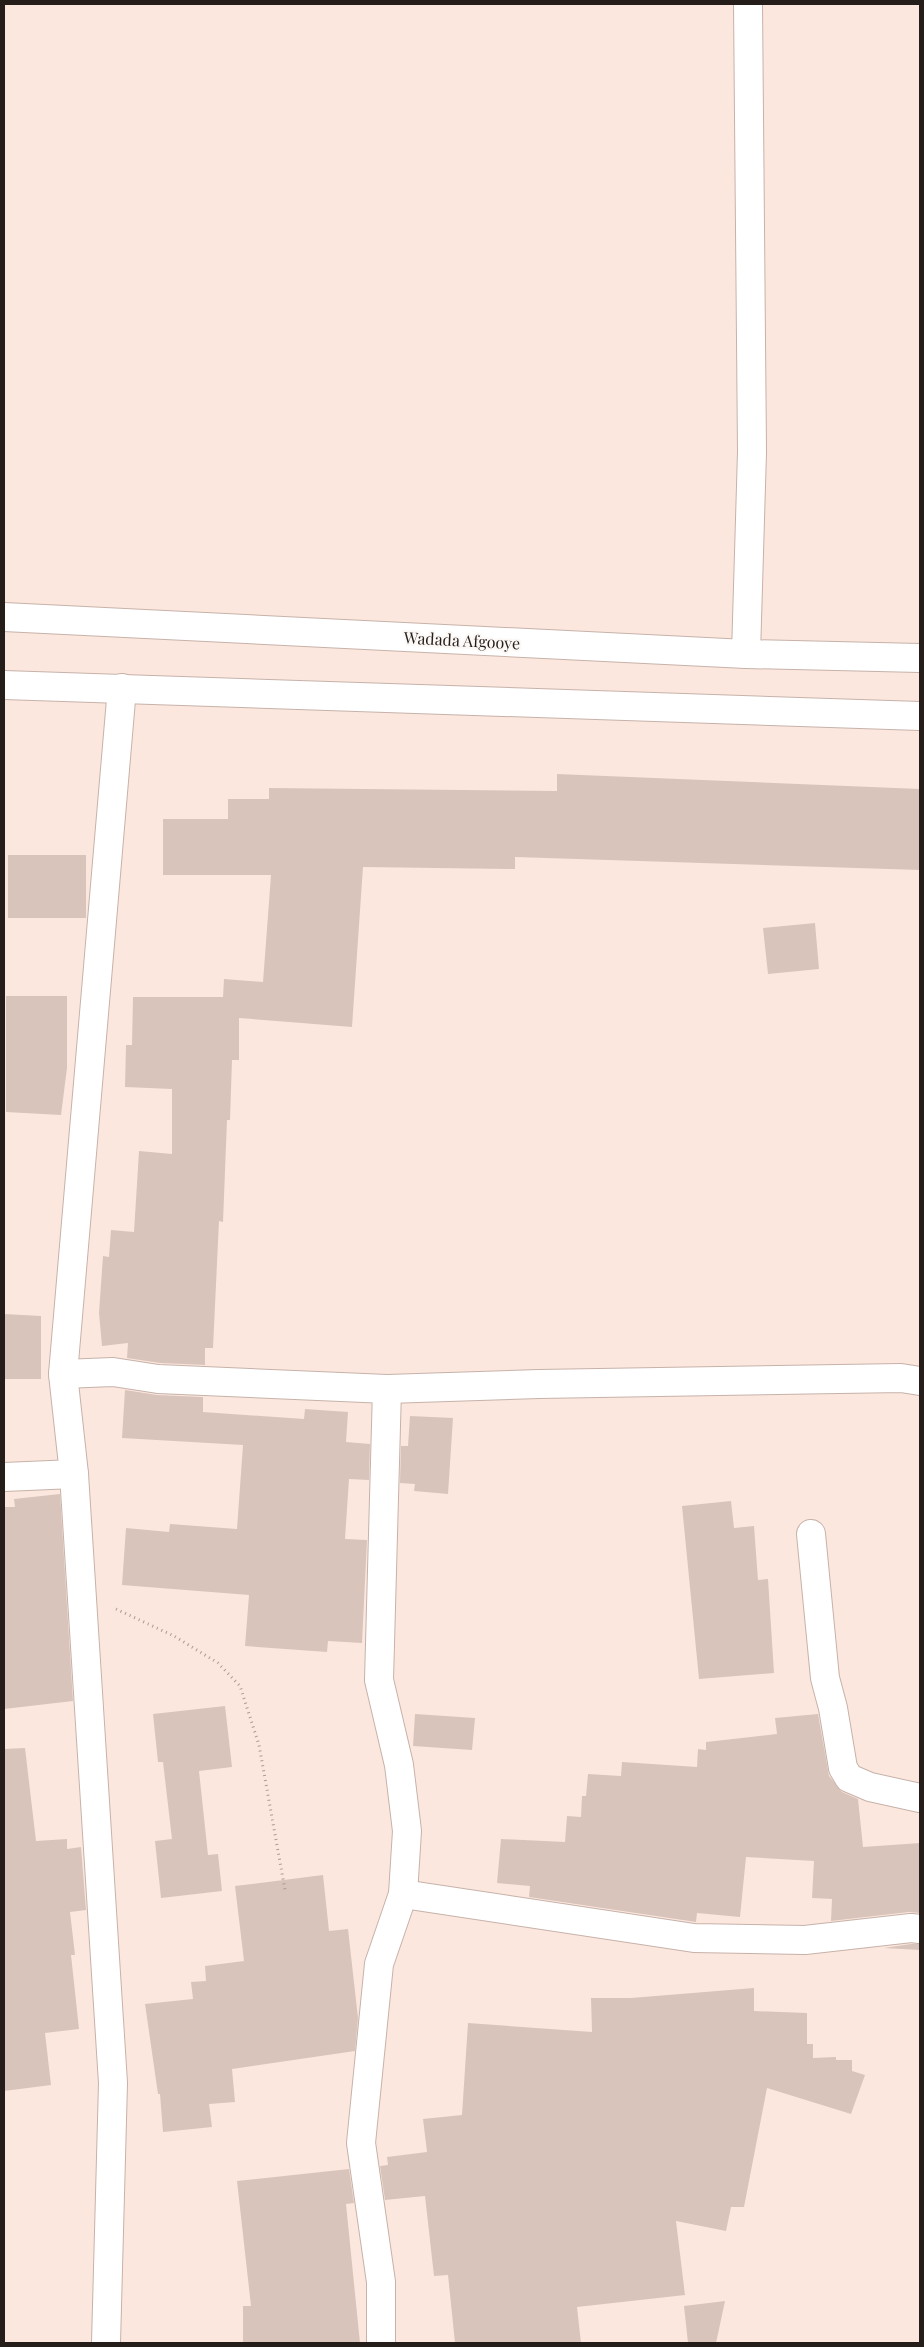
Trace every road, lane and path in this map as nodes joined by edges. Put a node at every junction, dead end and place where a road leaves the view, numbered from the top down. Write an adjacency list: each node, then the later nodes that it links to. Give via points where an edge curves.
1 (748, 4): 3 (main road, via 752,452)
2 (4, 617): 3 (main road, Wadada Afgooye)
3 (746, 654): 4 (main road, Wadada Afgooye)
4 (920, 658)
5 (4, 686): 6 (main road)
6 (122, 688): 7 (main road); 8 (main road)
7 (920, 716)
8 (63, 1374): 10 (main road, via 113,1372 158,1379); 11 (main road)
9 (920, 1381): 10 (main road, via 901,1378)
10 (387, 1389): 17 (main road, via 379,1680 399,1765 407,1831)
11 (74, 1474): 12 (main road); 14 (main road)
12 (4, 1477)
13 (811, 1534): 15 (main road, via 824,1678 833,1708 843,1768 850,1778 870,1787)
14 (82, 1592): 16 (path, via 174,1636 218,1663 240,1686 259,1745); 19 (main road, via 113,2083)
15 (920, 1798)
16 (285, 1890)
17 (403, 1894): 18 (main road, via 694,1938 805,1940); 20 (main road, via 379,1964 361,2143 381,2282)
18 (920, 1929)
19 (106, 2343)
20 (381, 2343)

